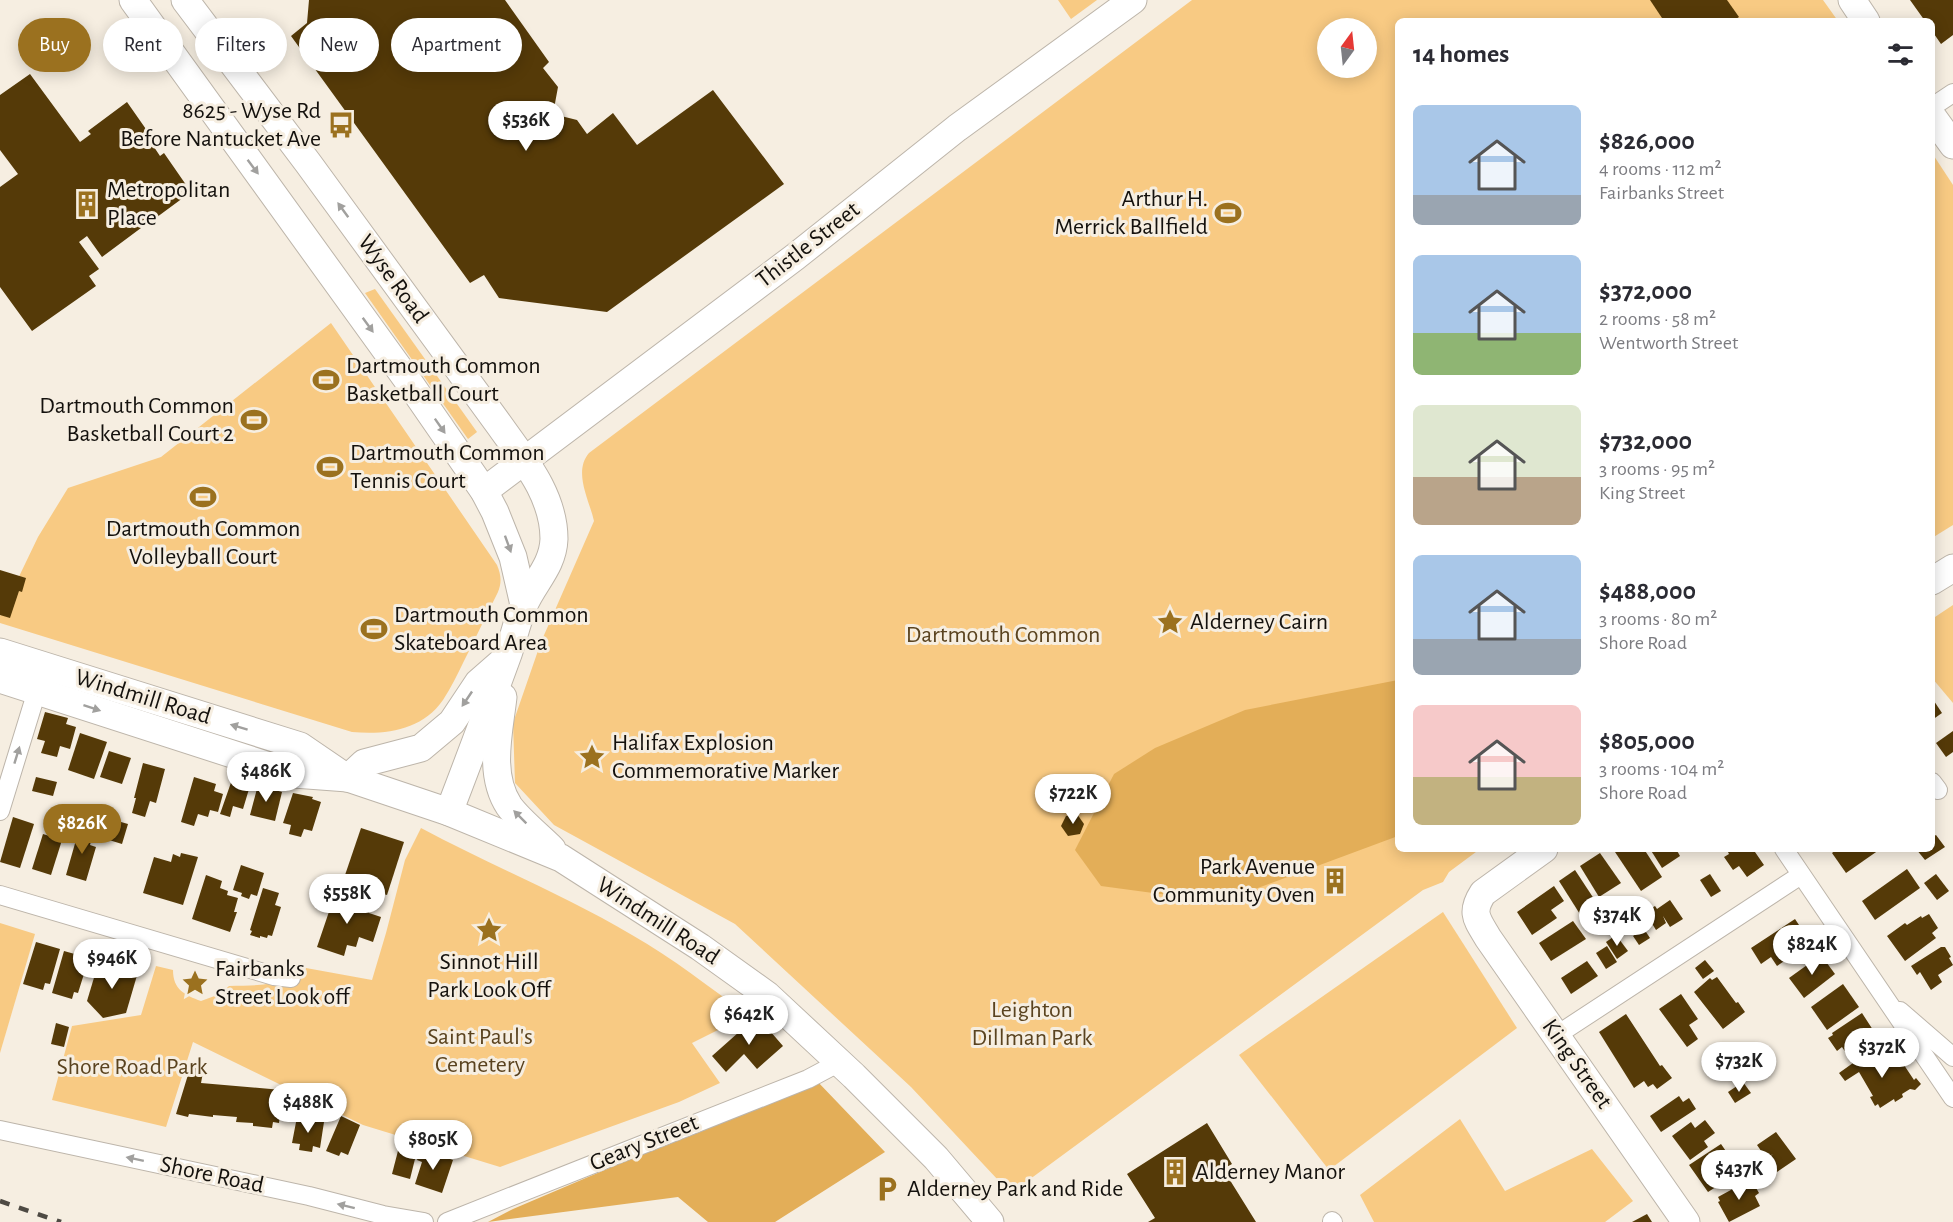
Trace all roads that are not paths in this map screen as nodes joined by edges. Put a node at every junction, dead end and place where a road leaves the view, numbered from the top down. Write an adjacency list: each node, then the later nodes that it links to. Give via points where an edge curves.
1 (133, 0): 11 (main road, Wyse Road, one-way to 11)
2 (185, 0): 10 (main road, Wyse Road, one-way to 2, via 309,163)
3 (1132, 0): 10 (main road, Thistle Street, via 957,128)
4 (1852, 0): 5 (main road)
5 (1864, 18)
6 (1953, 93): 7 (street)
7 (1935, 105)
8 (1935, 120): 9 (main road)
9 (1953, 145)
10 (525, 461): 11 (main road, Thistle Street); 14 (main road, Wyse Road, via 545,495 554,537 548,565)
11 (484, 491): 14 (main road, Wyse Road, one-way to 14, via 513,557)
12 (1953, 568): 13 (main road)
13 (1935, 579)
14 (524, 605): 16 (main road, Wyse Road)
15 (0, 652): 17 (main road, Windmill Road)
16 (507, 657): 19 (main road, one-way to 19, via 478,683 452,722 421,748 364,763); 21 (main road, Wyse Road); 24 (main road, one-way to 16, via 509,806 495,763)
17 (41, 678): 18 (main road, Windmill Road); 19 (main road, Windmill Road, via 300,746); 20 (street, one-way to 17)
18 (0, 679)
19 (348, 778): 21 (main road, Windmill Road)
20 (0, 811)
21 (449, 812): 24 (main road, Windmill Road)
22 (1540, 852): 29 (main road, King Street, via 1483,893 1476,903 1475,917)
23 (1786, 852): 25 (street)
24 (561, 858): 31 (main road, Windmill Road, via 767,995)
25 (1801, 875): 28 (street); 29 (street)
26 (0, 895): 27 (street)
27 (291, 978)
28 (1886, 1000): 30 (street); 32 (street)
29 (1557, 1035): 37 (main road, King Street)
30 (1953, 1057)
31 (840, 1062): 35 (street, Geary Street, via 808,1079); 36 (main road, Windmill Road, via 936,1158)
32 (1953, 1098)
33 (0, 1130): 34 (street, Shore Road, one-way to 33)
34 (423, 1222)
35 (447, 1222)
36 (990, 1222)
37 (1686, 1222)

